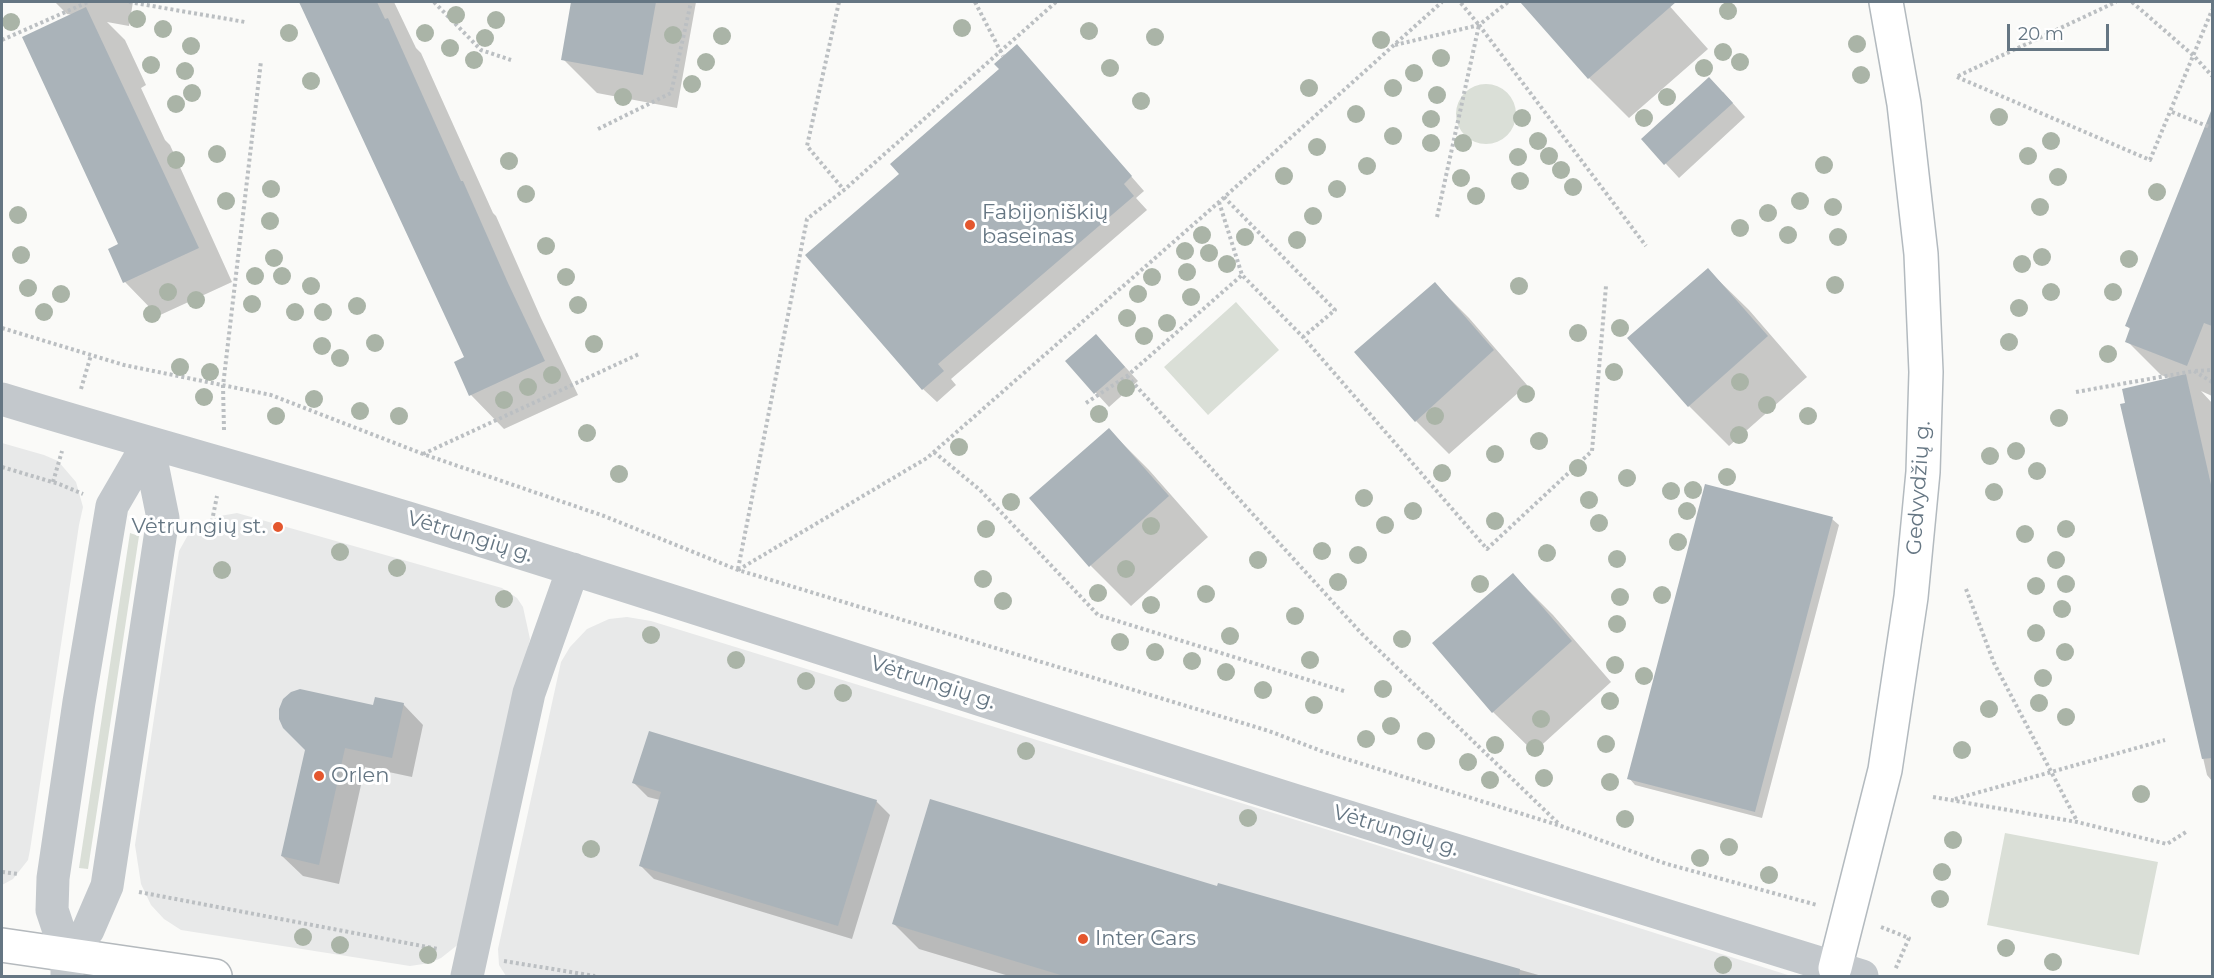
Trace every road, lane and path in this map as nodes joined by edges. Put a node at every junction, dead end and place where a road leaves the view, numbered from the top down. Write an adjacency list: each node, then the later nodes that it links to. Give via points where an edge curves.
1 (88, 2): 17 (path)
2 (129, 2): 15 (path)
3 (435, 2): 22 (path, via 481,50)
4 (691, 2): 27 (path, via 671,93)
5 (839, 2): 28 (path, via 807,146)
6 (975, 2): 19 (path)
7 (1056, 2): 19 (path)
8 (1442, 2): 18 (path)
9 (1460, 2): 16 (path)
10 (1508, 2): 16 (path)
11 (1886, 2): 63 (main road, Gedvydžių g., via 1904,104 1922,254 1926,372 1923,471 1911,597 1885,770)
12 (2115, 2): 25 (path, via 1957,77 2150,160)
13 (2132, 2): 21 (path)
14 (2212, 10): 21 (path)
15 (245, 22)
16 (1479, 25): 18 (path); 31 (path); 32 (path)
17 (2, 40)
18 (1394, 45): 29 (path)
19 (999, 51): 20 (path); 28 (path)
20 (1003, 56)
21 (2195, 57): 24 (path); 25 (path)
22 (511, 60)
23 (261, 61): 42 (path)
24 (2212, 76)
25 (2172, 112): 26 (path)
26 (2212, 128)
27 (598, 129)
28 (844, 190): 52 (path, via 807,219)
29 (1224, 197): 30 (path); 36 (path, via 1335,310)
30 (1219, 202): 33 (path); 47 (path)
31 (1437, 217)
32 (1646, 246)
33 (1242, 275): 36 (path); 40 (path)
34 (1605, 286): 36 (path, via 1592,451 1487,549)
35 (2, 328): 42 (path, via 124,365)
36 (1303, 337)
37 (639, 354): 48 (path)
38 (2212, 370): 39 (path)
39 (2194, 371): 41 (path); 43 (path)
40 (1127, 376): 45 (path); 60 (path, via 1362,634)
41 (2212, 382)
42 (223, 386): 48 (path, via 271,394); 49 (path)
43 (2076, 392)
44 (2, 399): 46 (street, Vėtrungių g.)
45 (1086, 404)
46 (148, 444): 49 (street, Vėtrungių g.); 62 (street, via 164,518); 65 (street, via 112,506 79,702 53,878 52,910)
47 (934, 452): 52 (path); 54 (path, via 980,490 1098,615)
48 (423, 454): 52 (path, via 604,516)
49 (224, 463): 50 (path); 51 (street, Vėtrungių g.)
50 (210, 531)
51 (573, 569): 66 (street, via 528,693); 67 (street, Vėtrungių g.)
52 (738, 570): 60 (path, via 1269,731)
53 (1966, 589): 56 (path, via 1994,663)
54 (1344, 691)
55 (2165, 740): 56 (path)
56 (2052, 771): 58 (path); 59 (path)
57 (1933, 797): 58 (path)
58 (1951, 800): 59 (path)
59 (2077, 822): 61 (path, via 2167,844)
60 (1561, 826): 63 (path, via 1666,864)
61 (2186, 832)
62 (107, 886): 65 (street); 66 (path)
63 (1849, 914): 67 (main road, Gedvydžių g.); 70 (path, via 1909,938)
64 (2, 945): 65 (main road)
65 (67, 966): 68 (main road)
66 (469, 966): 69 (path)
67 (1848, 972)
68 (214, 976)
69 (595, 976)
70 (1893, 976)

